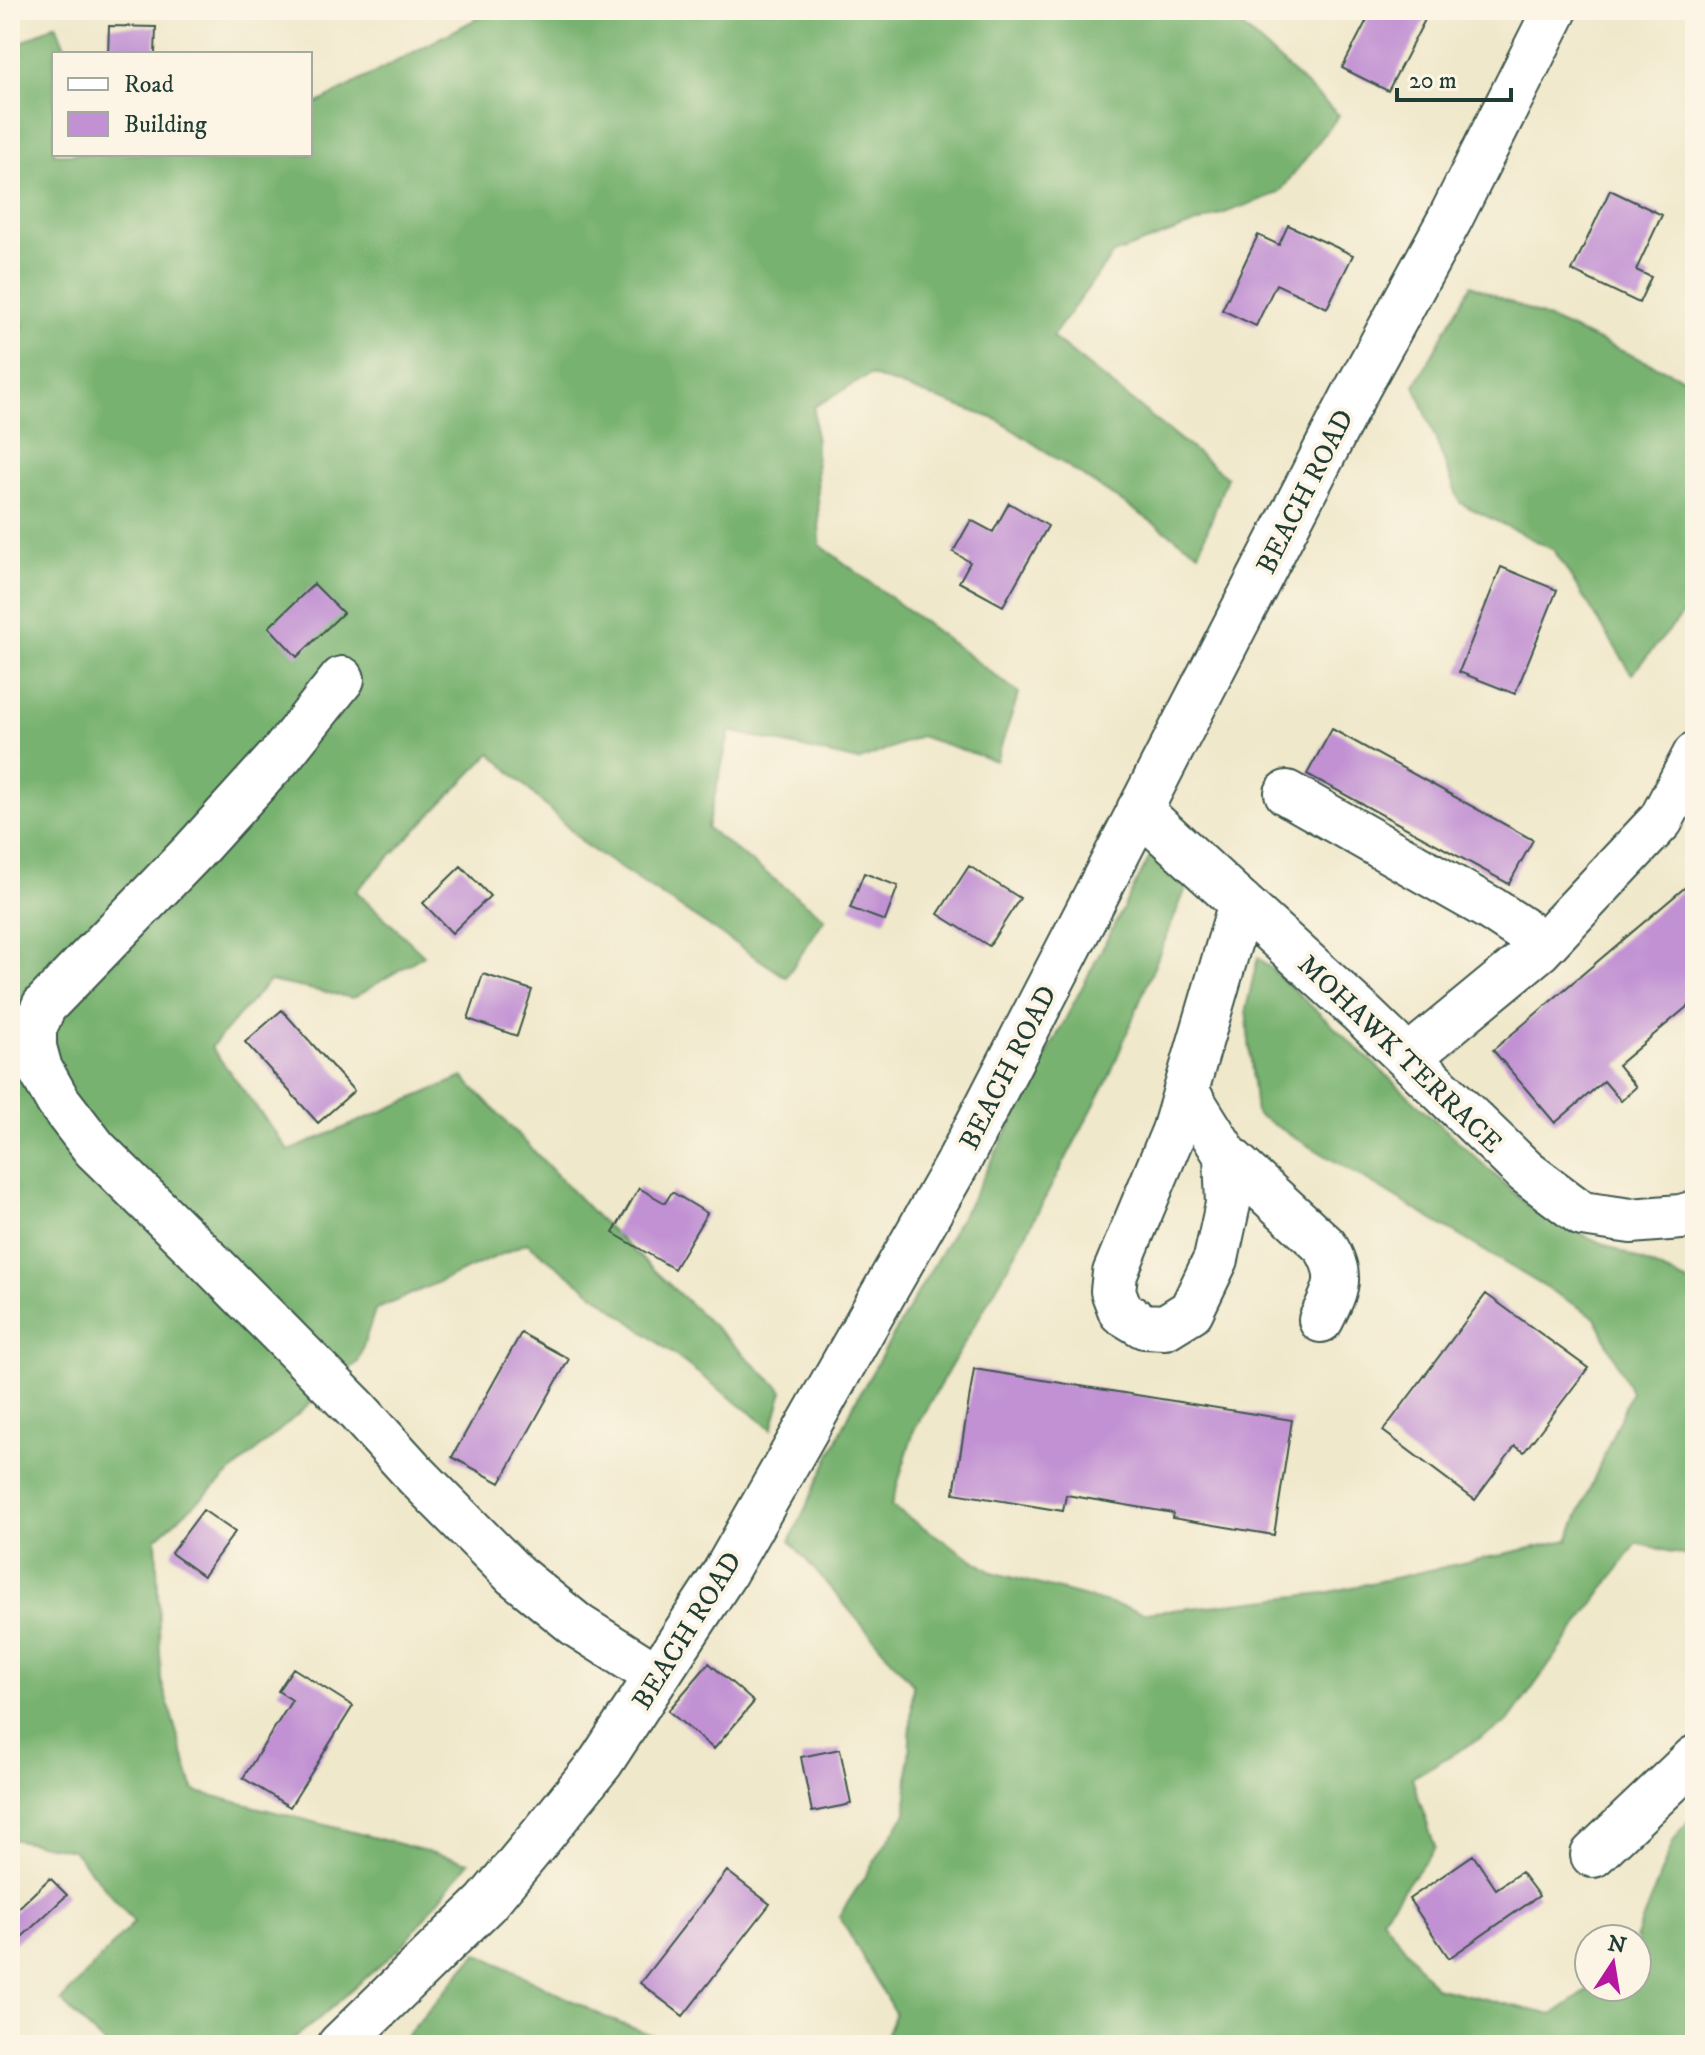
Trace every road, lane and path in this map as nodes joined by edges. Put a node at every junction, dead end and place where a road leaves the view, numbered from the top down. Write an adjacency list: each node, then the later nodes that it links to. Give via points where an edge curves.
1 (1555, 10): 5 (street, BEACH ROAD)
2 (342, 679): 13 (street, via 194,851 44,1006 34,1029 40,1069 95,1149 515,1575 578,1626)
3 (1695, 755): 7 (street, via 1661,820)
4 (1287, 793): 7 (street)
5 (1139, 810): 6 (street, MOHAWK TERRACE); 13 (street, BEACH ROAD, via 961,1157 724,1574)
6 (1241, 903): 8 (street, MOHAWK TERRACE); 9 (street)
7 (1544, 944): 8 (street)
8 (1408, 1058): 11 (street, MOHAWK TERRACE, via 1526,1172 1582,1214 1631,1221)
9 (1186, 1091): 10 (street); 10 (street, via 1115,1273 1113,1291 1121,1312 1144,1326 1165,1327 1191,1311 1216,1259 1228,1204)
10 (1226, 1155): 12 (street, via 1325,1246 1334,1261 1335,1291)
11 (1695, 1213)
12 (1321, 1320)
13 (657, 1676): 16 (street, BEACH ROAD, via 601,1762 486,1903)
14 (1695, 1758): 15 (street)
15 (1593, 1855)
16 (340, 2045)

